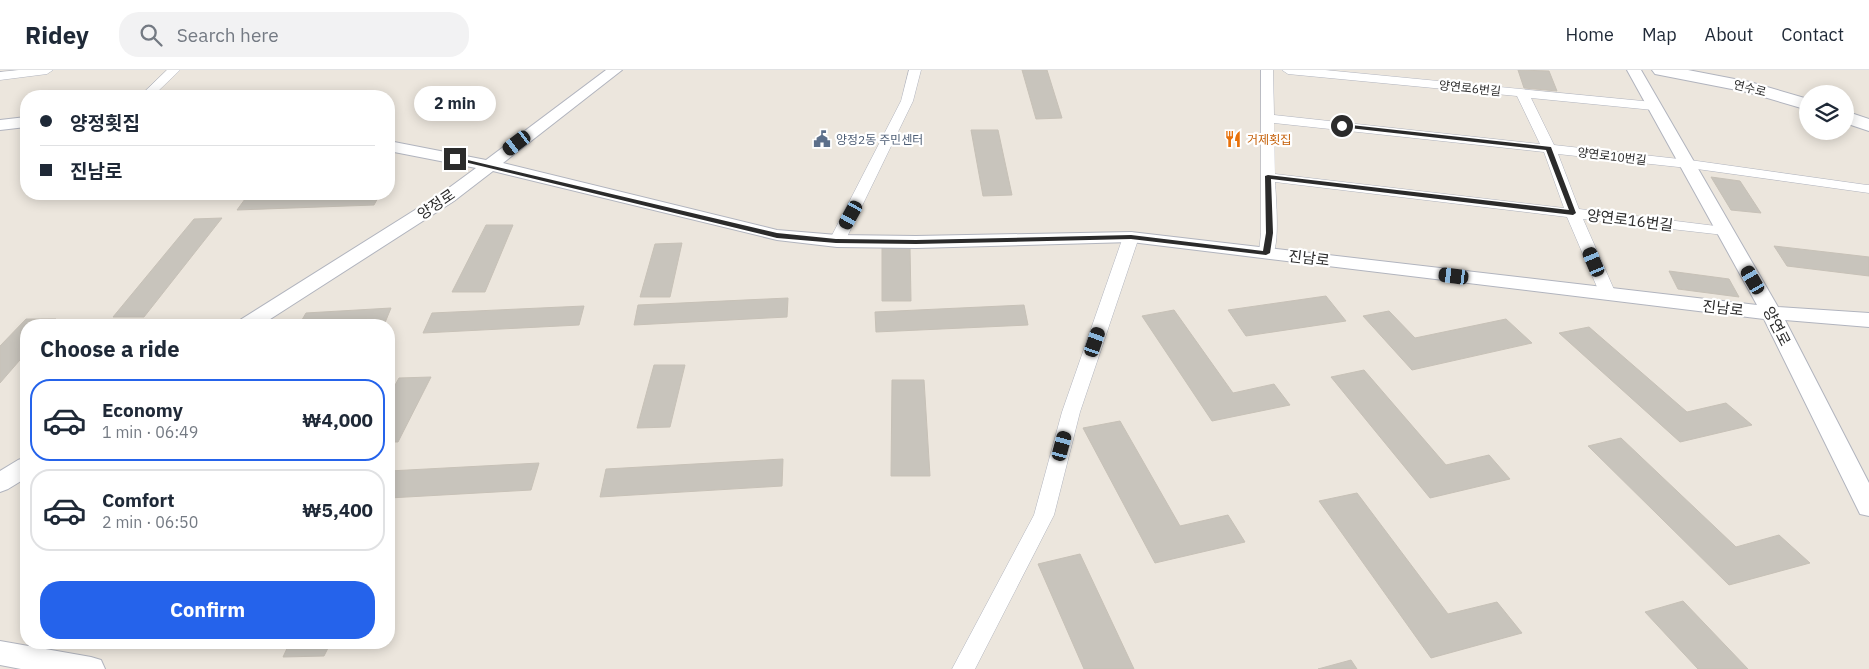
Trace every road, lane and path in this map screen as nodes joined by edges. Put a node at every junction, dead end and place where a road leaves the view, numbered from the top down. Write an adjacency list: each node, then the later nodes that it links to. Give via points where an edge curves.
1 (47, 70): 10 (street)
2 (174, 70): 12 (street)
3 (614, 70): 23 (street, 양정로)
4 (915, 70): 30 (street, via 907,101)
5 (1267, 70): 16 (street)
6 (1288, 70): 13 (street, 양연로6번길)
7 (1634, 70): 15 (street, 양연로)
8 (1661, 70): 11 (main road, 연수로)
9 (1720, 70): 11 (main road)
10 (0, 76)
11 (1750, 87): 14 (main road, 연수로)
12 (152, 90)
13 (1522, 93): 15 (street, 양연로6번길); 22 (street)
14 (1799, 103)
15 (1653, 106): 24 (street, 양연로)
16 (1267, 118): 22 (street, 양연로10번길); 25 (street)
17 (1854, 120): 19 (main road)
18 (20, 123): 20 (street)
19 (1869, 125)
20 (0, 126)
21 (395, 147): 23 (street, 진남로)
22 (1548, 148): 24 (street, 양연로10번길); 27 (street)
23 (488, 165): 30 (street, 진남로, via 777,236); 34 (street, 양정로, via 448,197)
24 (1689, 165): 26 (street, 양연로10번길); 28 (street, 양연로)
25 (1268, 176): 27 (street, 양연로16번길); 31 (street)
26 (1868, 188)
27 (1573, 213): 28 (street, 양연로16번길); 32 (street)
28 (1724, 231): 33 (street, 양연로)
29 (1131, 237): 30 (street, 진남로); 31 (street, 진남로); 41 (street, via 1071,412 1044,515)
30 (836, 241)
31 (1266, 253): 32 (street, 진남로)
32 (1608, 294): 33 (street, 진남로)
33 (1772, 314): 35 (street, 진남로); 38 (street, 양연로)
34 (256, 319)
35 (1869, 320)
36 (20, 470): 37 (street)
37 (0, 483)
38 (1869, 507)
39 (0, 653): 40 (street)
40 (91, 669)
41 (963, 669)

